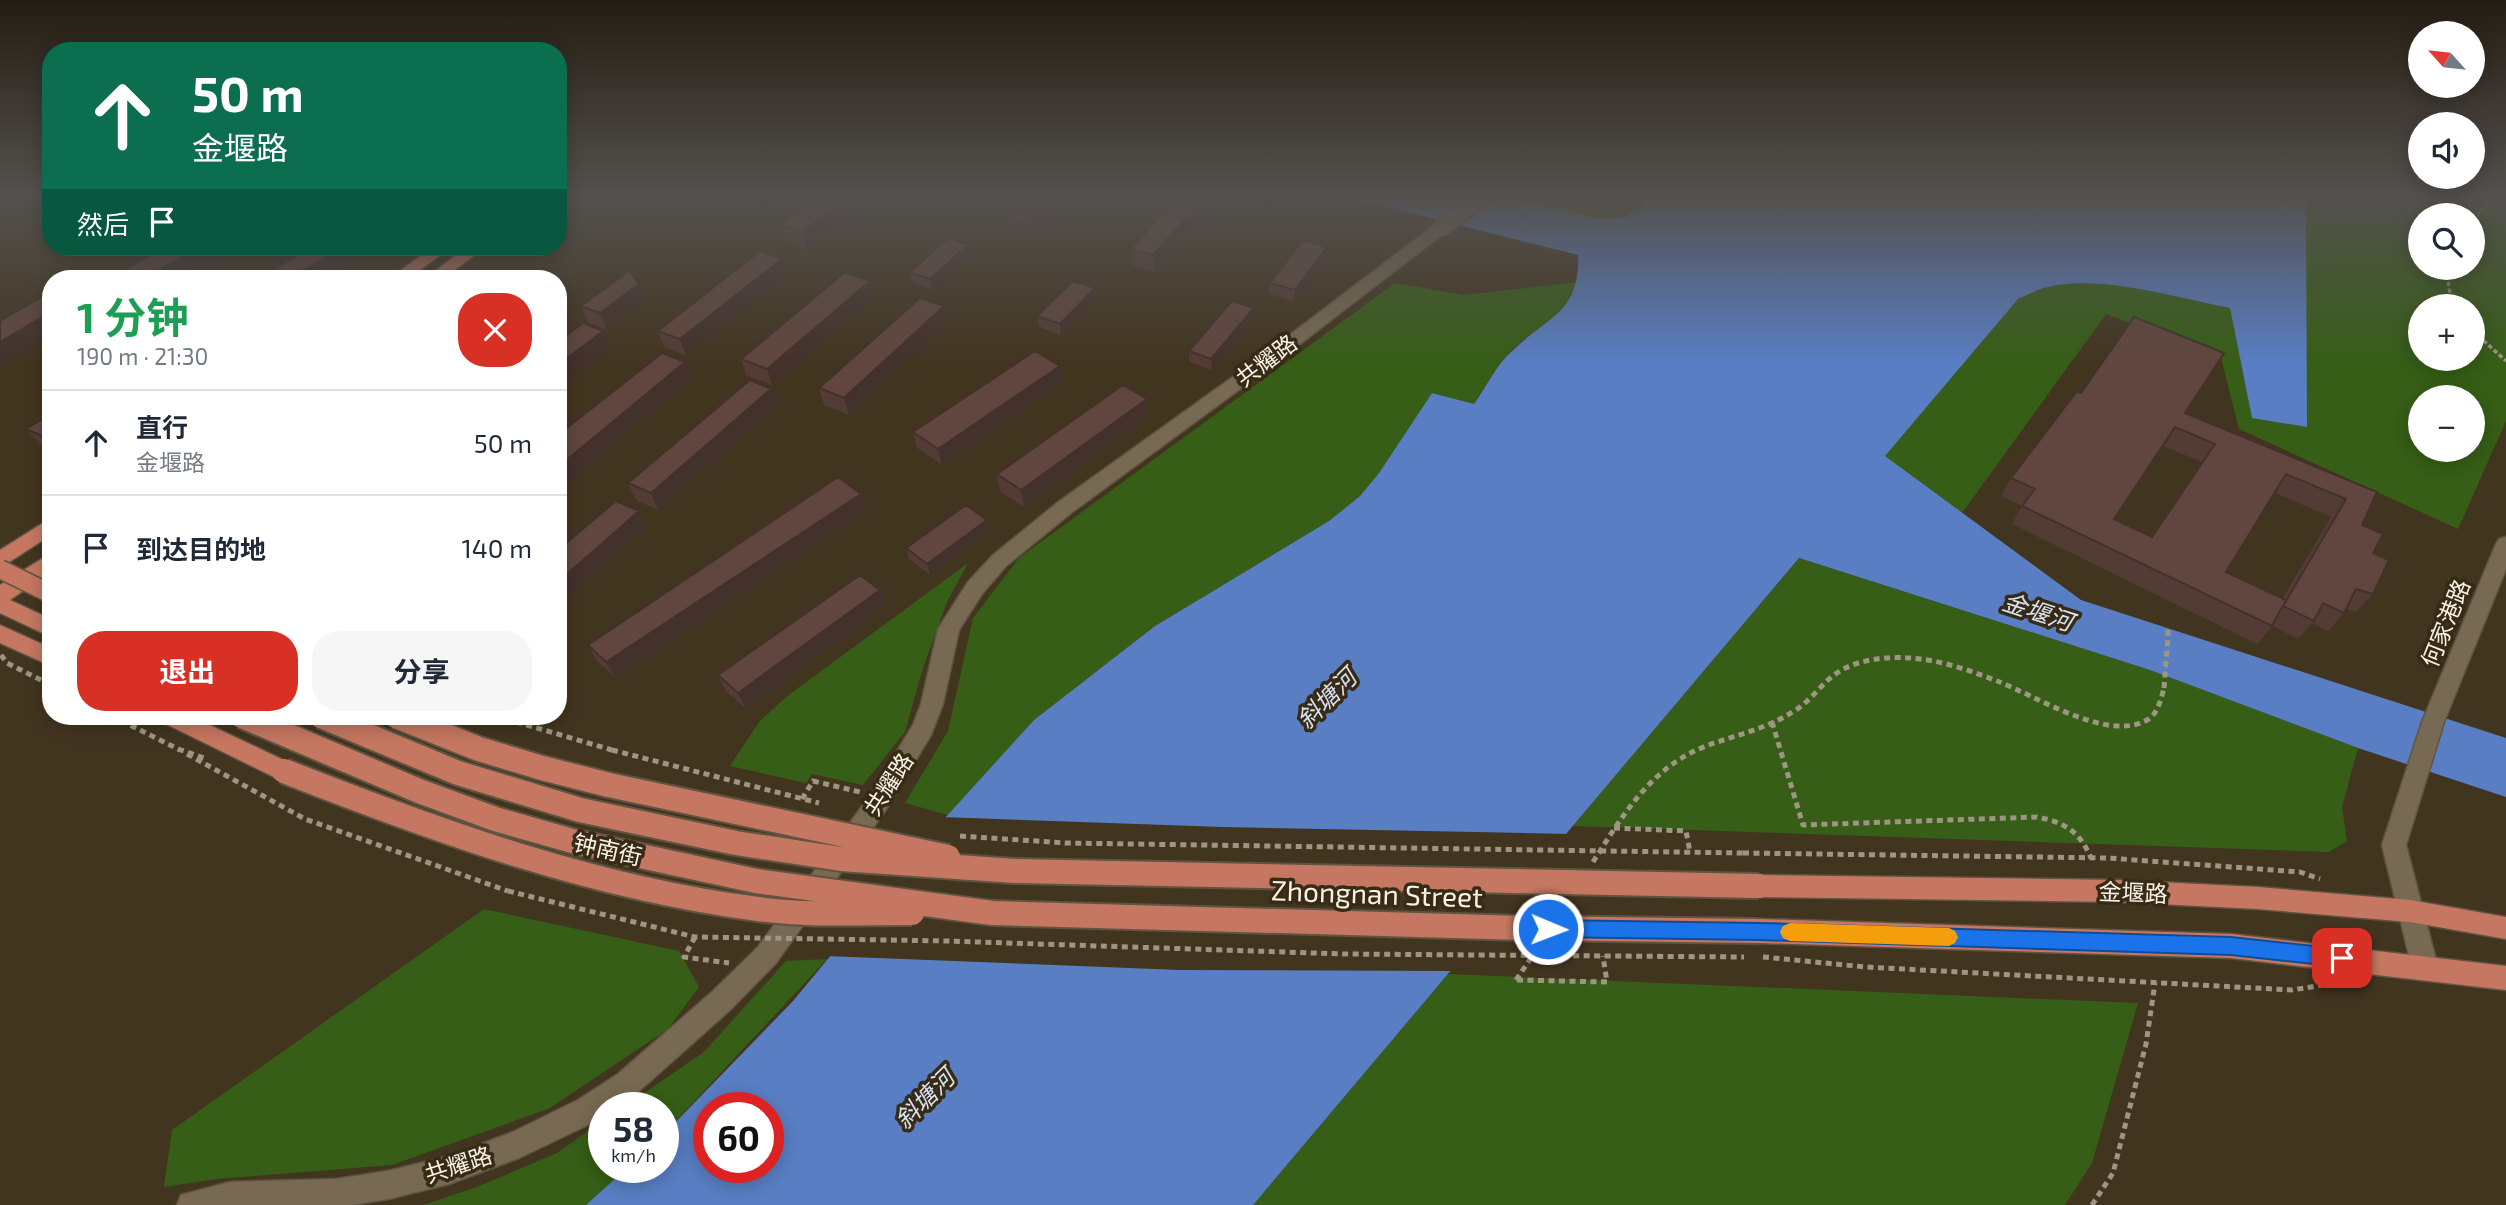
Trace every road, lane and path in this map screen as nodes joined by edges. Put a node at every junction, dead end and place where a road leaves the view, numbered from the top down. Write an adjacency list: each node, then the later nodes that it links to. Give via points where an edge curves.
1 (1410, 251): 32 (street, 共耀路, bridge, via 999,561 949,629 923,727)
2 (430, 256): 4 (main road)
3 (465, 256): 5 (main road)
4 (410, 270)
5 (445, 270)
6 (2485, 342): 7 (path)
7 (2506, 361)
8 (42, 531): 11 (main road)
9 (0, 536): 11 (main road)
10 (2506, 544): 43 (street, 何家港路, via 2433,722 2393,845)
11 (21, 545): 12 (main road); 13 (main road)
12 (42, 555)
13 (0, 560)
14 (42, 566): 17 (main road)
15 (0, 569): 16 (main road, bridge)
16 (42, 590)
17 (0, 596)
18 (0, 604): 19 (main road)
19 (42, 625)
20 (0, 633): 22 (main road)
21 (2168, 633): 25 (path, bridge, via 2164,688 2157,709 2145,722 2094,723 1986,676 1912,658 1871,659 1840,670 1794,712)
22 (42, 654)
23 (0, 655): 24 (path)
24 (42, 680)
25 (1772, 722): 35 (path, via 1700,748 1657,775); 38 (path, via 1803,825 2059,820 2076,830)
26 (129, 725): 46 (path, bridge, via 305,819 508,891)
27 (189, 725): 44 (main road, bridge, via 284,771 404,819 540,863 645,889 760,909)
28 (263, 725): 44 (main road, 钟南街, bridge, via 419,791 576,842 757,881)
29 (341, 725): 40 (main road, 钟南街, bridge, via 478,779 663,828 893,864)
30 (420, 725): 40 (main road, bridge, via 556,771)
31 (527, 725): 33 (path, bridge)
32 (882, 797): 33 (path, via 813,781); 49 (street, 共耀路)
33 (802, 799): 34 (path, bridge)
34 (832, 806)
35 (1614, 828): 37 (path, via 1686,831); 39 (path)
36 (950, 835): 37 (path, bridge, via 1066,843)
37 (1690, 852): 38 (path, bridge)
38 (2091, 858): 41 (path, via 2300,872)
39 (1592, 863)
40 (1015, 871): 42 (main road, Zhongnan Street, bridge)
41 (2325, 881)
42 (1759, 886): 43 (main road, 金堰路, via 2118,891)
43 (2410, 911): 45 (main road, 金堰路); 50 (street, 何家港路)
44 (992, 913): 50 (main road, Zhongnan Street, bridge, via 2231,946)
45 (2506, 928)
46 (695, 937): 48 (path, bridge); 49 (path, via 684,957)
47 (1539, 945): 48 (path, via 1516,980 1607,982)
48 (1603, 956): 53 (path, bridge, via 1763,957)
49 (755, 967): 54 (street, 共耀路, via 628,1083 588,1110 519,1144 449,1170 388,1185 324,1194 230,1196)
50 (2425, 968): 51 (main road)
51 (2506, 978)
52 (2345, 981): 53 (path, via 2292,990)
53 (2155, 983): 55 (path, via 2146,1044 2113,1173)
54 (191, 1205)
55 (2092, 1205)

